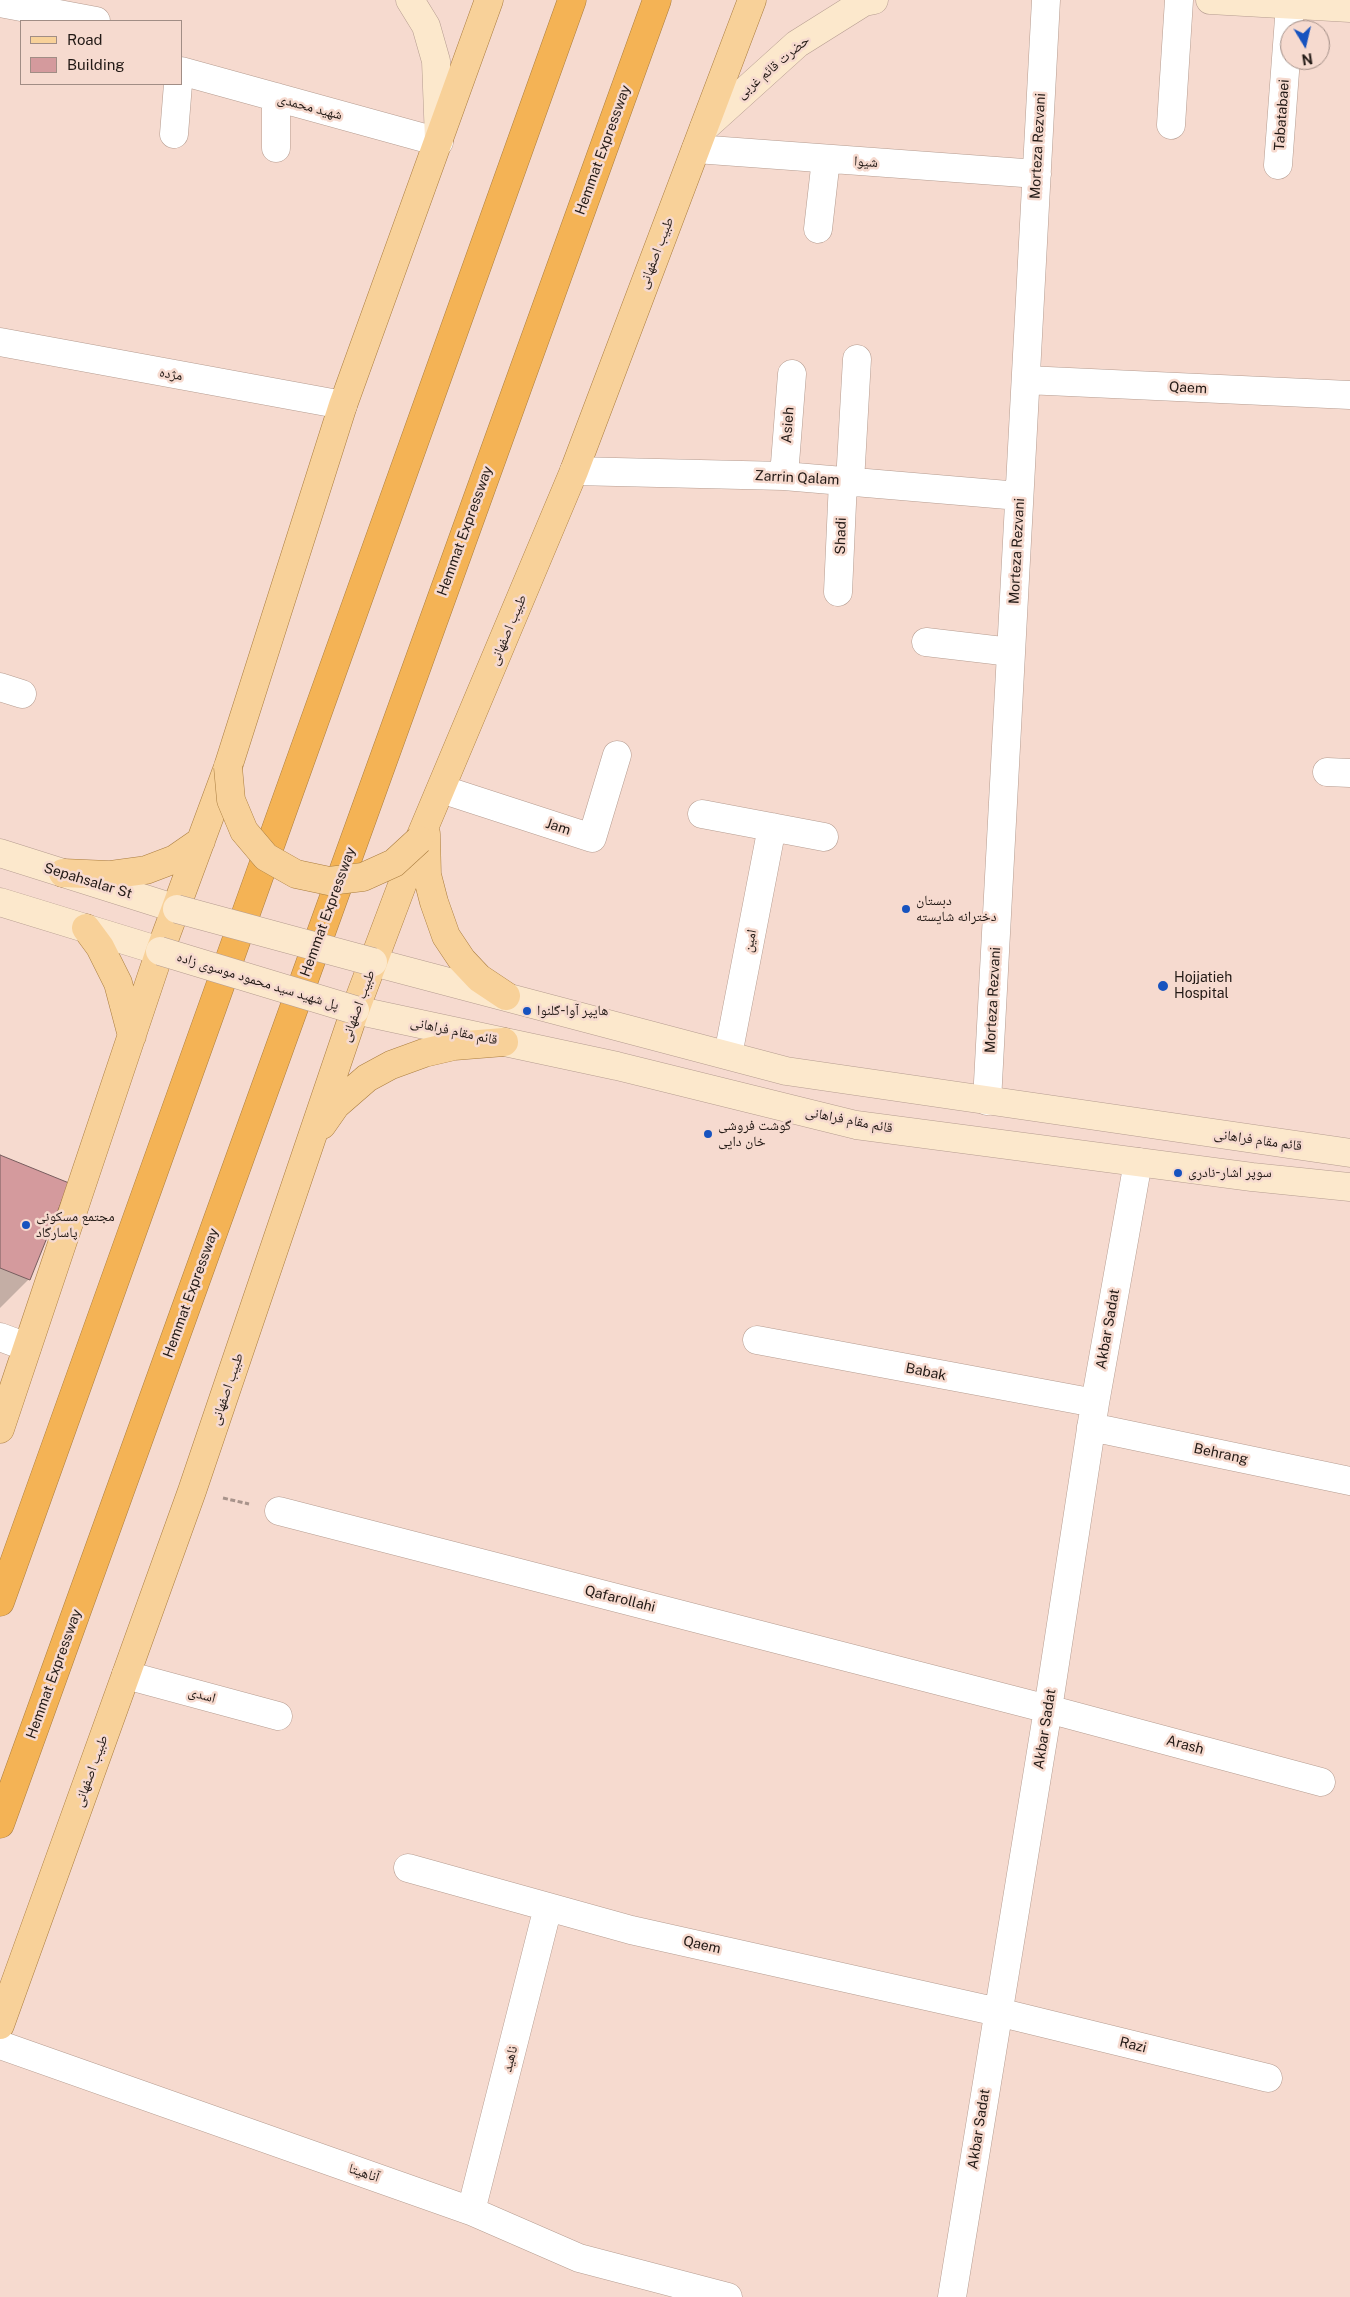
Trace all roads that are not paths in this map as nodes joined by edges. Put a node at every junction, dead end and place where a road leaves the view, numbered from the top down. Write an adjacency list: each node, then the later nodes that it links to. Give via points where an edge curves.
1 (410, 0): 20 (main road, via 426,26 436,61)
2 (489, 0): 20 (main road)
3 (572, 0): 71 (highway)
4 (656, 0): 76 (highway, Hemmat Expressway)
5 (752, 0): 19 (main road, طبیب اصفهانی)
6 (874, 0): 19 (main road, حضرت قائم غربی, via 864,2 797,44)
7 (1046, 0): 24 (street, Morteza Rezvani)
8 (1179, 0): 17 (street)
9 (1210, 0): 11 (main road)
10 (0, 3): 13 (street)
11 (1290, 5): 12 (main road); 23 (street, Tabatabaei)
12 (1348, 5)
13 (91, 20)
14 (182, 71): 16 (street, شهید محمدی)
15 (178, 85): 18 (street)
16 (276, 97): 20 (street, شهید محمدی); 21 (street)
17 (1171, 125)
18 (174, 134)
19 (700, 139): 22 (street, شیوا); 32 (main road, طبیب اصفهانی)
20 (439, 142): 31 (main road)
21 (276, 148)
22 (826, 159): 24 (street, شیوا); 25 (street)
23 (1278, 166)
24 (1037, 174): 29 (street, Morteza Rezvani)
25 (818, 229)
26 (0, 342): 31 (street, مژده)
27 (857, 359): 34 (street, Shadi)
28 (792, 374): 33 (street, Asieh)
29 (1026, 380): 30 (street, Qaem); 35 (street, Morteza Rezvani)
30 (1350, 396)
31 (343, 405): 40 (main road)
32 (574, 471): 33 (street, Zarrin Qalam); 41 (main road, طبیب اصفهانی)
33 (784, 476): 34 (street, Zarrin Qalam)
34 (846, 481): 35 (street, Zarrin Qalam); 36 (street, Shadi)
35 (1020, 496): 38 (street, Morteza Rezvani)
36 (838, 592)
37 (926, 642): 38 (street)
38 (1011, 652): 59 (street, Morteza Rezvani)
39 (617, 755): 41 (street, Jam, via 592,838)
40 (228, 767): 44 (main road, bridge, via 231,800 244,832 266,857 296,874 329,881 363,877 394,863); 46 (main road)
41 (441, 789): 44 (main road, طبیب اصفهانی)
42 (702, 814): 43 (street)
43 (772, 827): 45 (street); 58 (street, امین)
44 (423, 831): 53 (main road, طبیب اصفهانی); 54 (main road, via 427,875 446,936 479,978)
45 (824, 837)
46 (201, 841): 48 (main road, via 175,859 146,870 109,875); 50 (main road)
47 (0, 853): 48 (main road, Sepahsalar St)
48 (63, 873): 50 (main road, Sepahsalar St)
49 (0, 902): 51 (main road)
50 (177, 909): 52 (main road); 53 (main road, bridge)
51 (86, 928): 52 (main road); 56 (main road, via 100,946 118,983)
52 (160, 952): 55 (main road, پل شهید سید محمود موسوی زاده, bridge); 56 (main road)
53 (373, 962): 54 (main road, قائم مقام فراهانی); 55 (main road, طبیب اصفهانی)
54 (506, 996): 58 (main road, قائم مقام فراهانی)
55 (355, 1010): 57 (main road, قائم مقام فراهانی); 60 (main road, طبیب اصفهانی)
56 (132, 1036): 66 (main road)
57 (504, 1042): 60 (main road, via 424,1052 390,1065 367,1078 336,1105); 62 (main road, قائم مقام فراهانی, via 856,1124)
58 (728, 1055): 59 (main road, قائم مقام فراهانی, via 786,1071)
59 (987, 1101): 61 (main road, قائم مقام فراهانی)
60 (311, 1140): 72 (main road, طبیب اصفهانی)
61 (1350, 1153)
62 (1138, 1162): 63 (main road, قائم مقام فراهانی); 67 (street, Akbar Sadat)
63 (1350, 1187)
64 (0, 1337): 66 (street)
65 (757, 1340): 67 (street, Babak)
66 (27, 1347): 68 (main road)
67 (1093, 1415): 69 (street, Behrang); 73 (street, Akbar Sadat)
68 (0, 1429)
69 (1350, 1481)
70 (279, 1511): 73 (street, Qafarollahi)
71 (0, 1602)
72 (126, 1675): 74 (street, اسدی); 80 (main road, طبیب اصفهانی)
73 (1048, 1709): 75 (street, Arash); 79 (street, Akbar Sadat)
74 (278, 1716)
75 (1321, 1782)
76 (0, 1824)
77 (408, 1868): 78 (street, Qaem)
78 (548, 1907): 79 (street, Qaem, via 631,1930); 83 (street, ناهید)
79 (998, 2012): 82 (street, Razi); 85 (street, Akbar Sadat)
80 (0, 2026)
81 (0, 2045): 83 (street, آناهیتا)
82 (1268, 2078)
83 (471, 2211): 84 (street, آناهیتا, via 580,2258)
84 (728, 2297)
85 (952, 2297)

